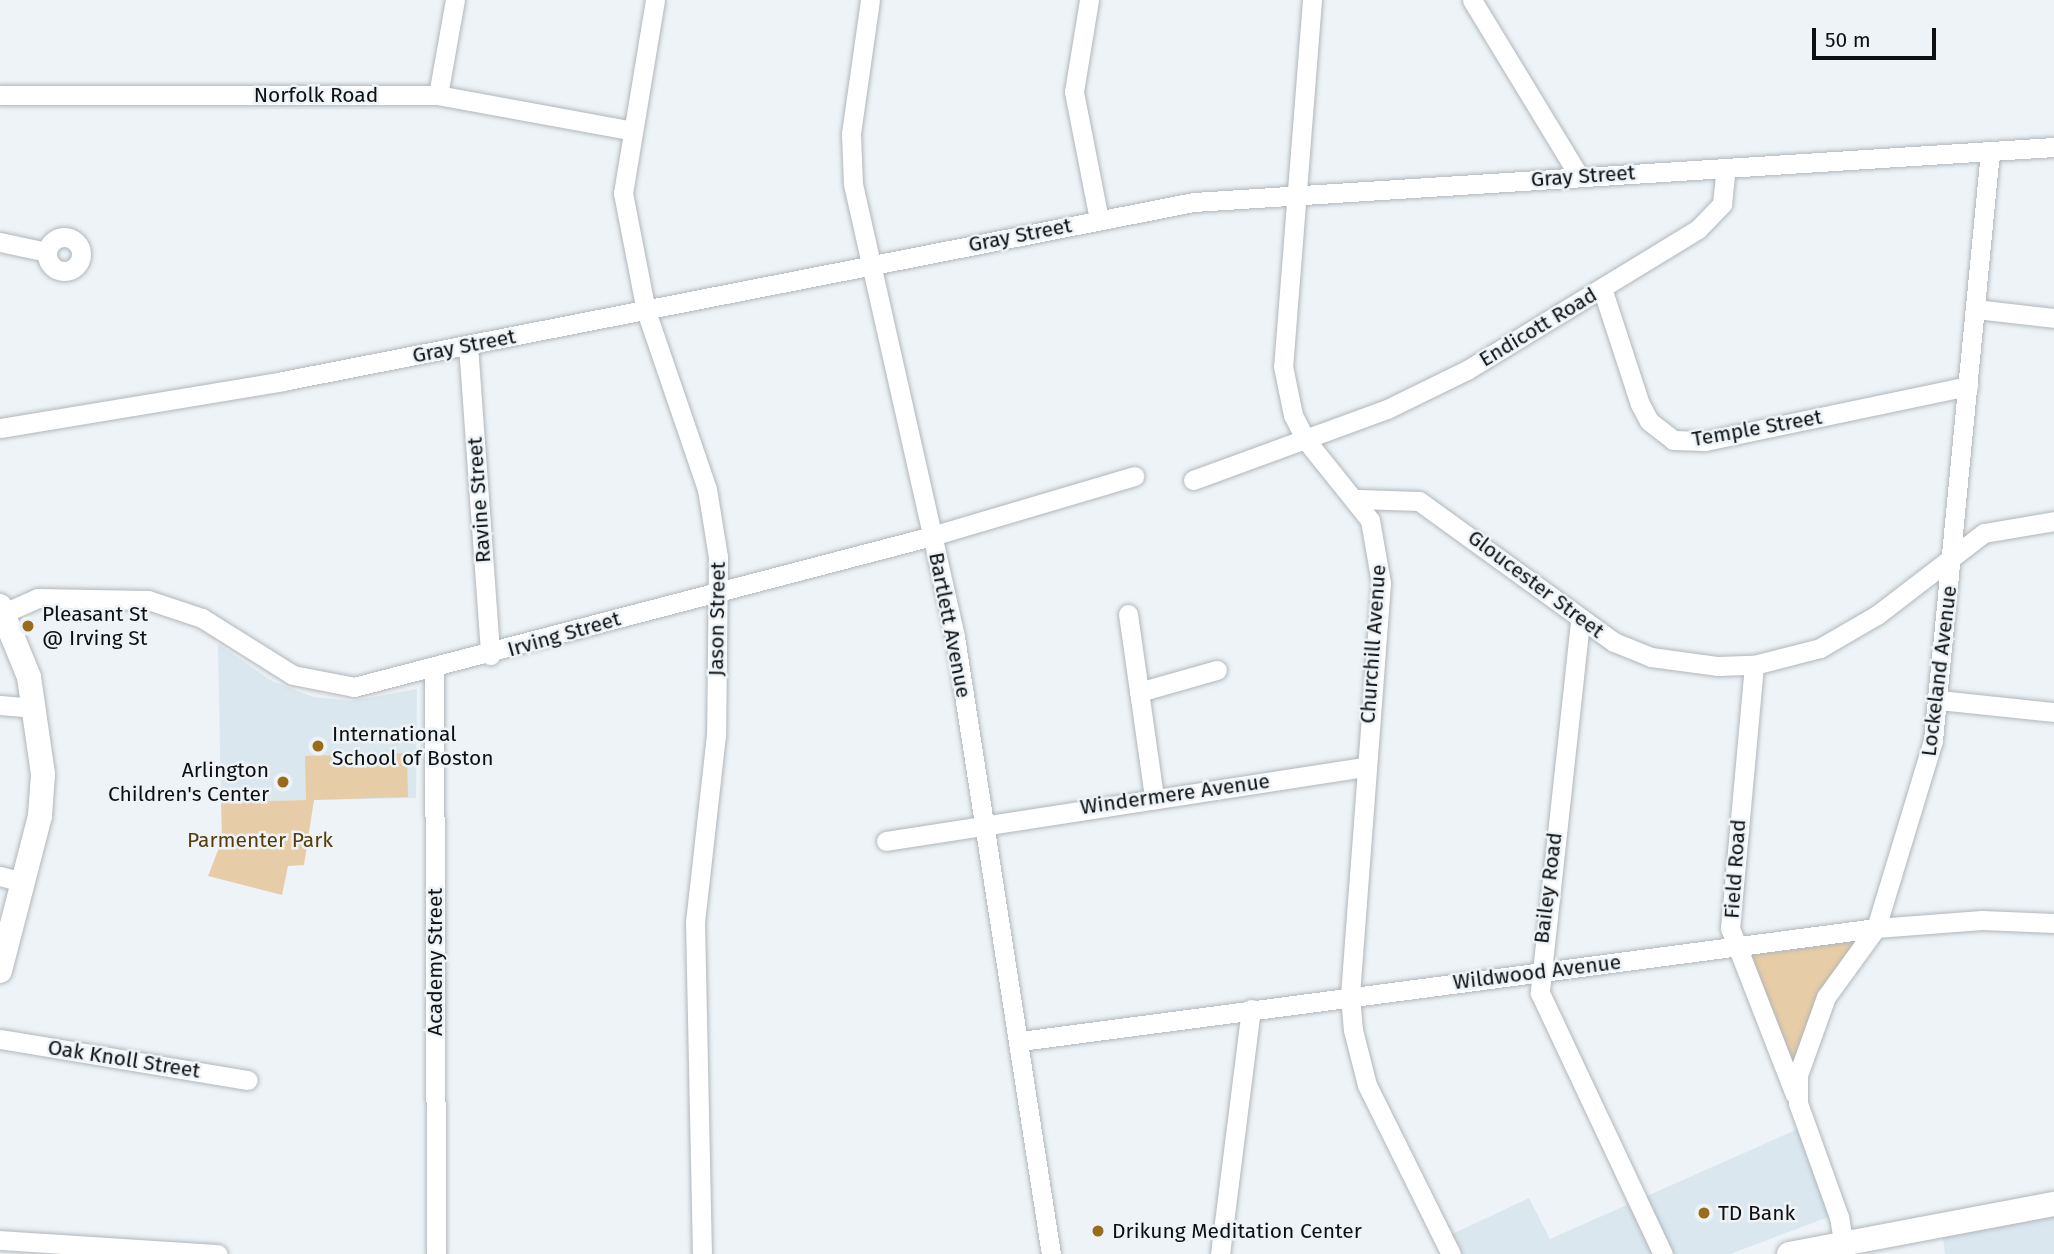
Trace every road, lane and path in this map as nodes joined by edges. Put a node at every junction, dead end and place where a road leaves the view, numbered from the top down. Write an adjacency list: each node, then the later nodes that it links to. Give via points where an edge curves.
1 (455, 0): 7 (street)
2 (655, 0): 9 (street, Jason Street)
3 (870, 0): 18 (street, Bartlett Avenue, via 850,159)
4 (1089, 0): 15 (street, via 1074,92)
5 (1312, 0): 14 (street, Churchill Avenue)
6 (1472, 0): 13 (street)
7 (438, 94): 8 (street, Norfolk Road); 9 (street, Norfolk Road)
8 (0, 95)
9 (629, 130): 21 (street, Jason Street, via 623,193)
10 (2054, 147): 11 (street, Gray Street)
11 (1990, 151): 12 (street, Gray Street); 20 (street, Lockeland Avenue)
12 (1726, 168): 13 (street, Gray Street); 19 (street, Endicott Road, via 1722,204 1712,218)
13 (1579, 176): 14 (street, Gray Street)
14 (1293, 195): 15 (street, Gray Street, via 1194,202); 26 (street, Churchill Avenue, via 1283,366 1293,415)
15 (1099, 219): 18 (street, Gray Street)
16 (0, 242): 17 (street)
17 (47, 251)
18 (871, 265): 21 (street, Gray Street); 31 (street, Bartlett Avenue)
19 (1602, 288): 24 (street, Temple Street, via 1640,404 1649,421 1674,440 1705,441); 26 (street, Endicott Road, via 1447,382)
20 (1975, 309): 22 (street); 24 (street, Lockeland Avenue)
21 (646, 311): 23 (street, Gray Street); 33 (street, Jason Street, via 708,489)
22 (2054, 317)
23 (468, 345): 25 (street, Gray Street); 37 (street, Ravine Street)
24 (1968, 386): 32 (street, Lockeland Avenue)
25 (0, 429)
26 (1305, 439): 28 (street, Endicott Road); 29 (street, Churchill Avenue)
27 (1134, 476): 31 (street, Irving Street)
28 (1193, 480)
29 (1358, 499): 36 (street, Gloucester Street, via 1419,501 1448,517); 46 (street, Churchill Avenue, via 1377,547 1381,583)
30 (2054, 521): 32 (street, Gloucester Street, via 2010,524)
31 (932, 536): 33 (street, Irving Street); 48 (street, Bartlett Avenue)
32 (1952, 551): 38 (street, Gloucester Street, via 1847,635); 42 (street, Lockeland Avenue)
33 (718, 591): 37 (street, Irving Street); 67 (street, Jason Street, via 715,746 695,922)
34 (2, 609): 39 (street, Irving Street, via 38,598 129,597 188,611 278,668 320,684 361,686); 44 (main road)
35 (1128, 614): 41 (street)
36 (1580, 622): 38 (street, Gloucester Street, via 1651,657); 55 (street, Bailey Road)
37 (490, 655): 39 (street, Irving Street)
38 (1754, 665): 53 (street, Field Road, via 1728,910)
39 (434, 670): 66 (street, Academy Street)
40 (1217, 670): 41 (street)
41 (1139, 692): 47 (street)
42 (1939, 700): 45 (street); 52 (street, Lockeland Avenue, via 1921,790)
43 (0, 705): 44 (street)
44 (35, 708): 50 (main road, via 42,788)
45 (2054, 712)
46 (1364, 767): 47 (street, Windermere Avenue); 56 (street, Churchill Avenue)
47 (1154, 797): 48 (street, Windermere Avenue)
48 (987, 821): 49 (street, Windermere Avenue); 59 (street, Bartlett Avenue)
49 (886, 841)
50 (12, 879): 54 (main road)
51 (2054, 923): 52 (street, Wildwood Avenue, via 1982,920)
52 (1875, 928): 53 (street, Wildwood Avenue); 61 (street, Lockeland Avenue, via 1815,1020 1798,1074)
53 (1735, 947): 55 (street, Wildwood Avenue); 61 (street, Field Road)
54 (0, 971)
55 (1539, 971): 56 (street, Wildwood Avenue); 71 (street, Bailey Road, via 1546,1014)
56 (1350, 996): 57 (street, Wildwood Avenue); 70 (street, Churchill Avenue, via 1367,1085)
57 (1251, 1009): 59 (street, Wildwood Avenue); 69 (street)
58 (0, 1039): 60 (street, Oak Knoll Street)
59 (1021, 1041): 68 (street, Bartlett Avenue)
60 (248, 1080)
61 (1798, 1103): 64 (street, Lockeland Avenue)
62 (2054, 1204): 64 (main road)
63 (0, 1240): 65 (street)
64 (1845, 1247): 72 (main road)
65 (218, 1254)
66 (436, 1254)
67 (702, 1254)
68 (1051, 1254)
69 (1220, 1254)
70 (1451, 1254)
71 (1664, 1254)
72 (1788, 1254)

